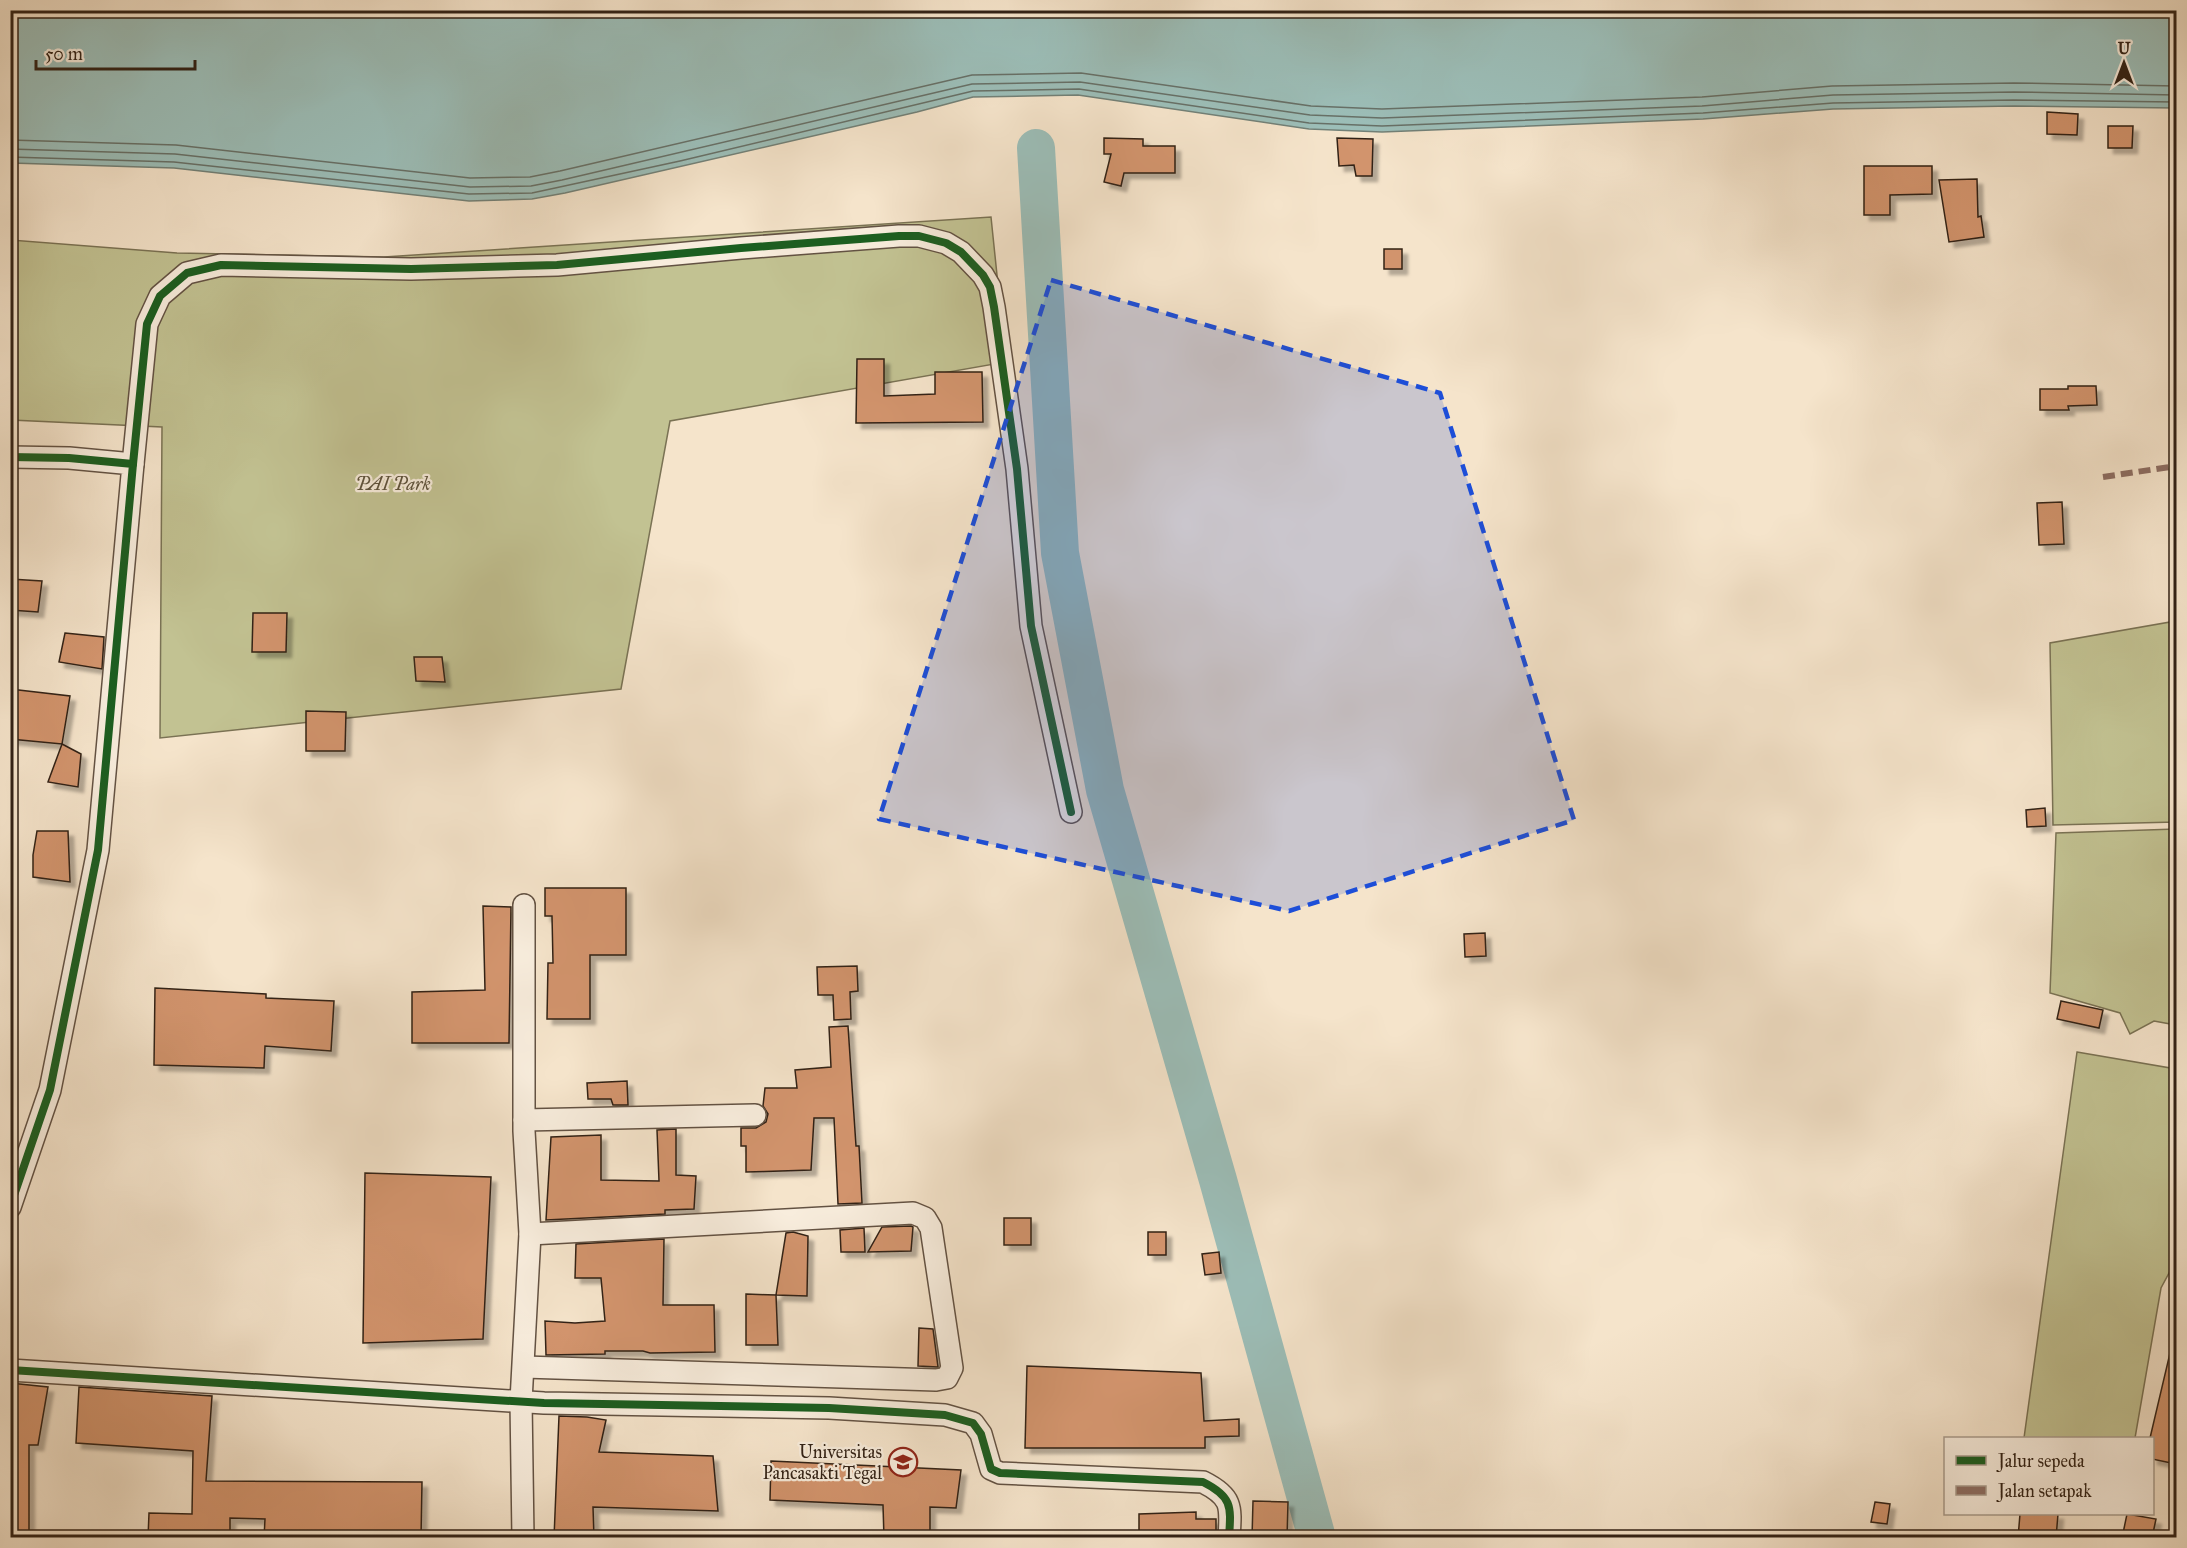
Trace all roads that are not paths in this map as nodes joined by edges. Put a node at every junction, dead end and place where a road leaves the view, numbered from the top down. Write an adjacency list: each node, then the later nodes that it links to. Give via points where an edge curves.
1 (10, 457): 2 (street)
2 (133, 464): 3 (street, via 147,324 160,296 187,273 221,265 557,265 900,236 933,238 961,252 990,287 1017,469 1031,626); 7 (street, via 98,850 50,1090)
3 (1071, 812)
4 (524, 905): 6 (street)
5 (755, 1115): 6 (street)
6 (524, 1120): 8 (street)
7 (10, 1208)
8 (530, 1234): 9 (street); 9 (street, via 913,1213 925,1218 931,1228 952,1368 947,1378 936,1380)
9 (524, 1367): 11 (street)
10 (10, 1370): 11 (street)
11 (521, 1401): 12 (street); 13 (street, via 829,1408 945,1415 973,1423 981,1434 991,1469 1000,1473 1203,1482 1219,1490 1230,1508)
12 (523, 1538)
13 (1229, 1538)

